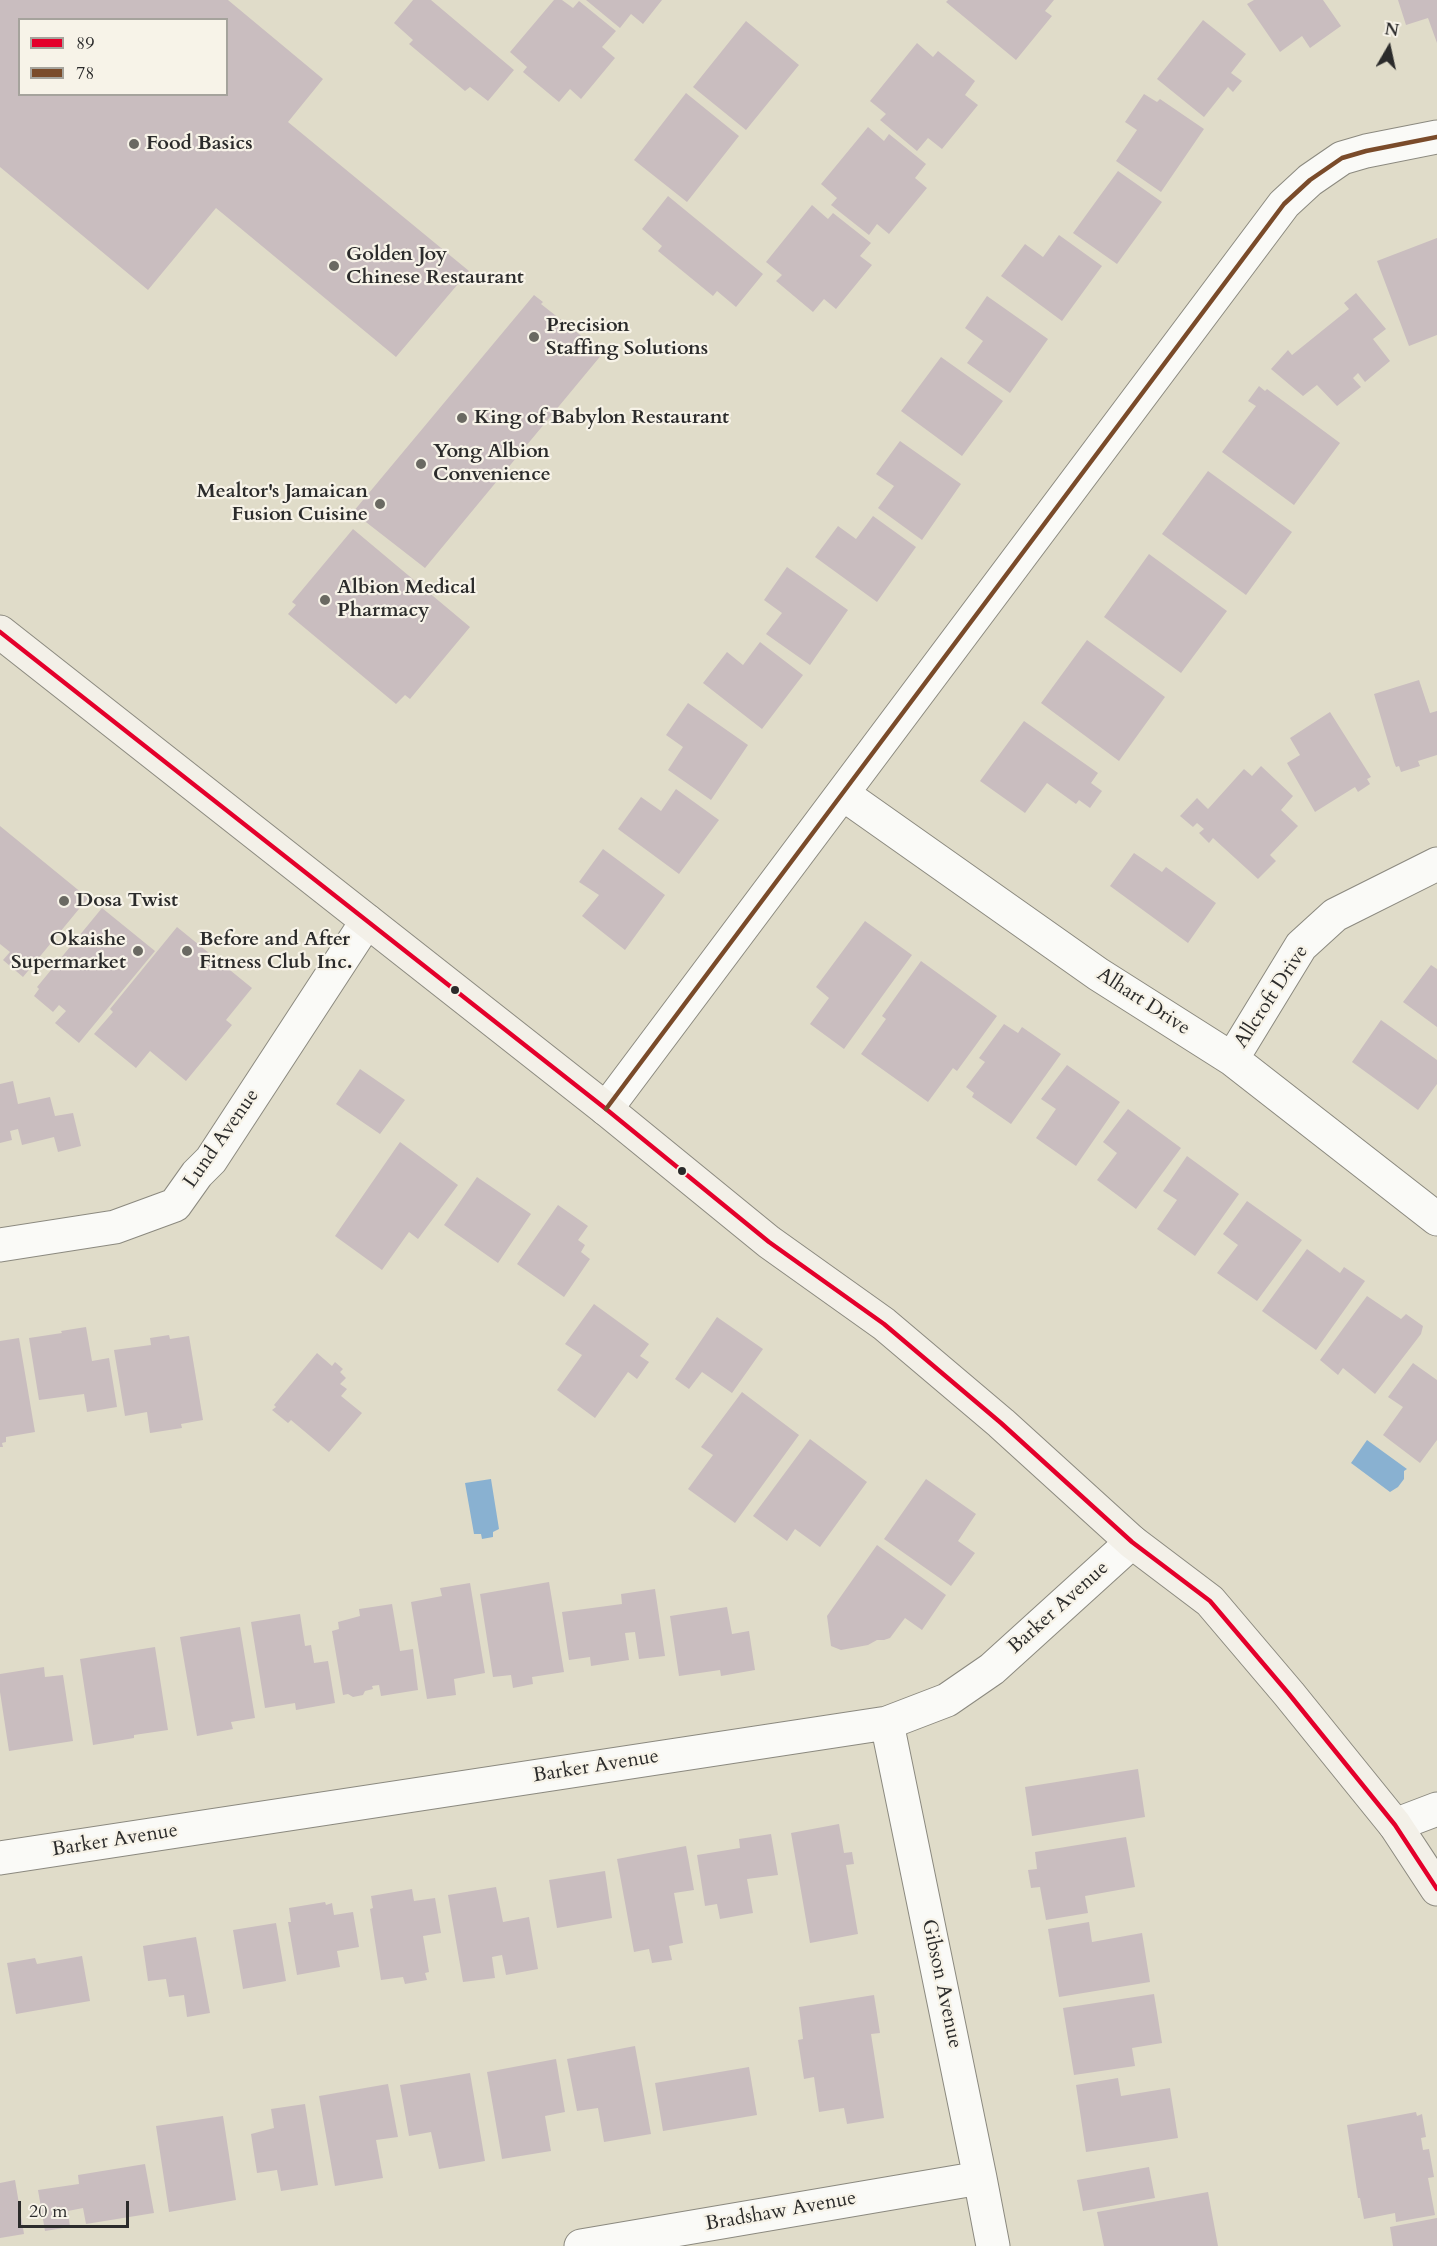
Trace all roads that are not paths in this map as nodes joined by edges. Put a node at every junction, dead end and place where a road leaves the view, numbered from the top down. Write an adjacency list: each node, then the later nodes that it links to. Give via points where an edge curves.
1 (1437, 137): 3 (street, via 1342,158 1284,204)
2 (0, 632): 5 (main road)
3 (843, 794): 6 (street, Alhart Drive, via 1098,974); 7 (street)
4 (1437, 864): 6 (street, Allcroft Drive, via 1335,915 1301,946)
5 (367, 921): 7 (main road); 9 (street, Lund Avenue, via 211,1160 175,1204 114,1227)
6 (1232, 1059): 8 (street, Alhart Drive)
7 (606, 1109): 10 (main road, via 769,1242 884,1324)
8 (1437, 1219)
9 (0, 1245)
10 (1132, 1542): 11 (street, Barker Avenue, via 992,1669 947,1700); 13 (main road, via 1210,1601)
11 (887, 1723): 14 (street, Barker Avenue); 16 (street, Gibson Avenue)
12 (1437, 1809): 13 (street)
13 (1395, 1825): 15 (main road)
14 (0, 1858)
15 (1437, 1889)
16 (980, 2178): 17 (street, Bradshaw Avenue); 18 (street, Gibson Avenue)
17 (581, 2246)
18 (993, 2246)

